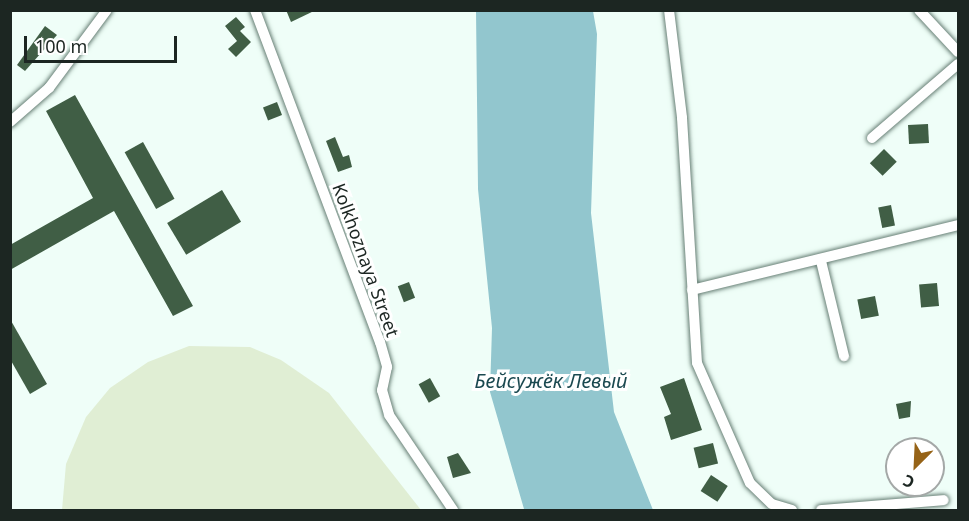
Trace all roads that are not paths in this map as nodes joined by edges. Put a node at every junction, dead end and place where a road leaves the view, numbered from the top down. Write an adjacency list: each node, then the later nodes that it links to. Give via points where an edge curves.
1 (107, 10): 7 (street, via 49,88)
2 (255, 10): 14 (street, Kolkhoznaya Street, via 380,342 387,367 382,390 389,415)
3 (669, 10): 11 (street, via 682,118)
4 (919, 10): 5 (street)
5 (958, 52)
6 (958, 64): 8 (street)
7 (10, 122)
8 (872, 138)
9 (958, 225): 10 (street)
10 (820, 261): 11 (street); 12 (street)
11 (692, 290): 15 (street, via 697,363 718,418 750,483 772,504)
12 (844, 356)
13 (944, 500): 16 (street)
14 (453, 510)
15 (792, 510)
16 (820, 510)

